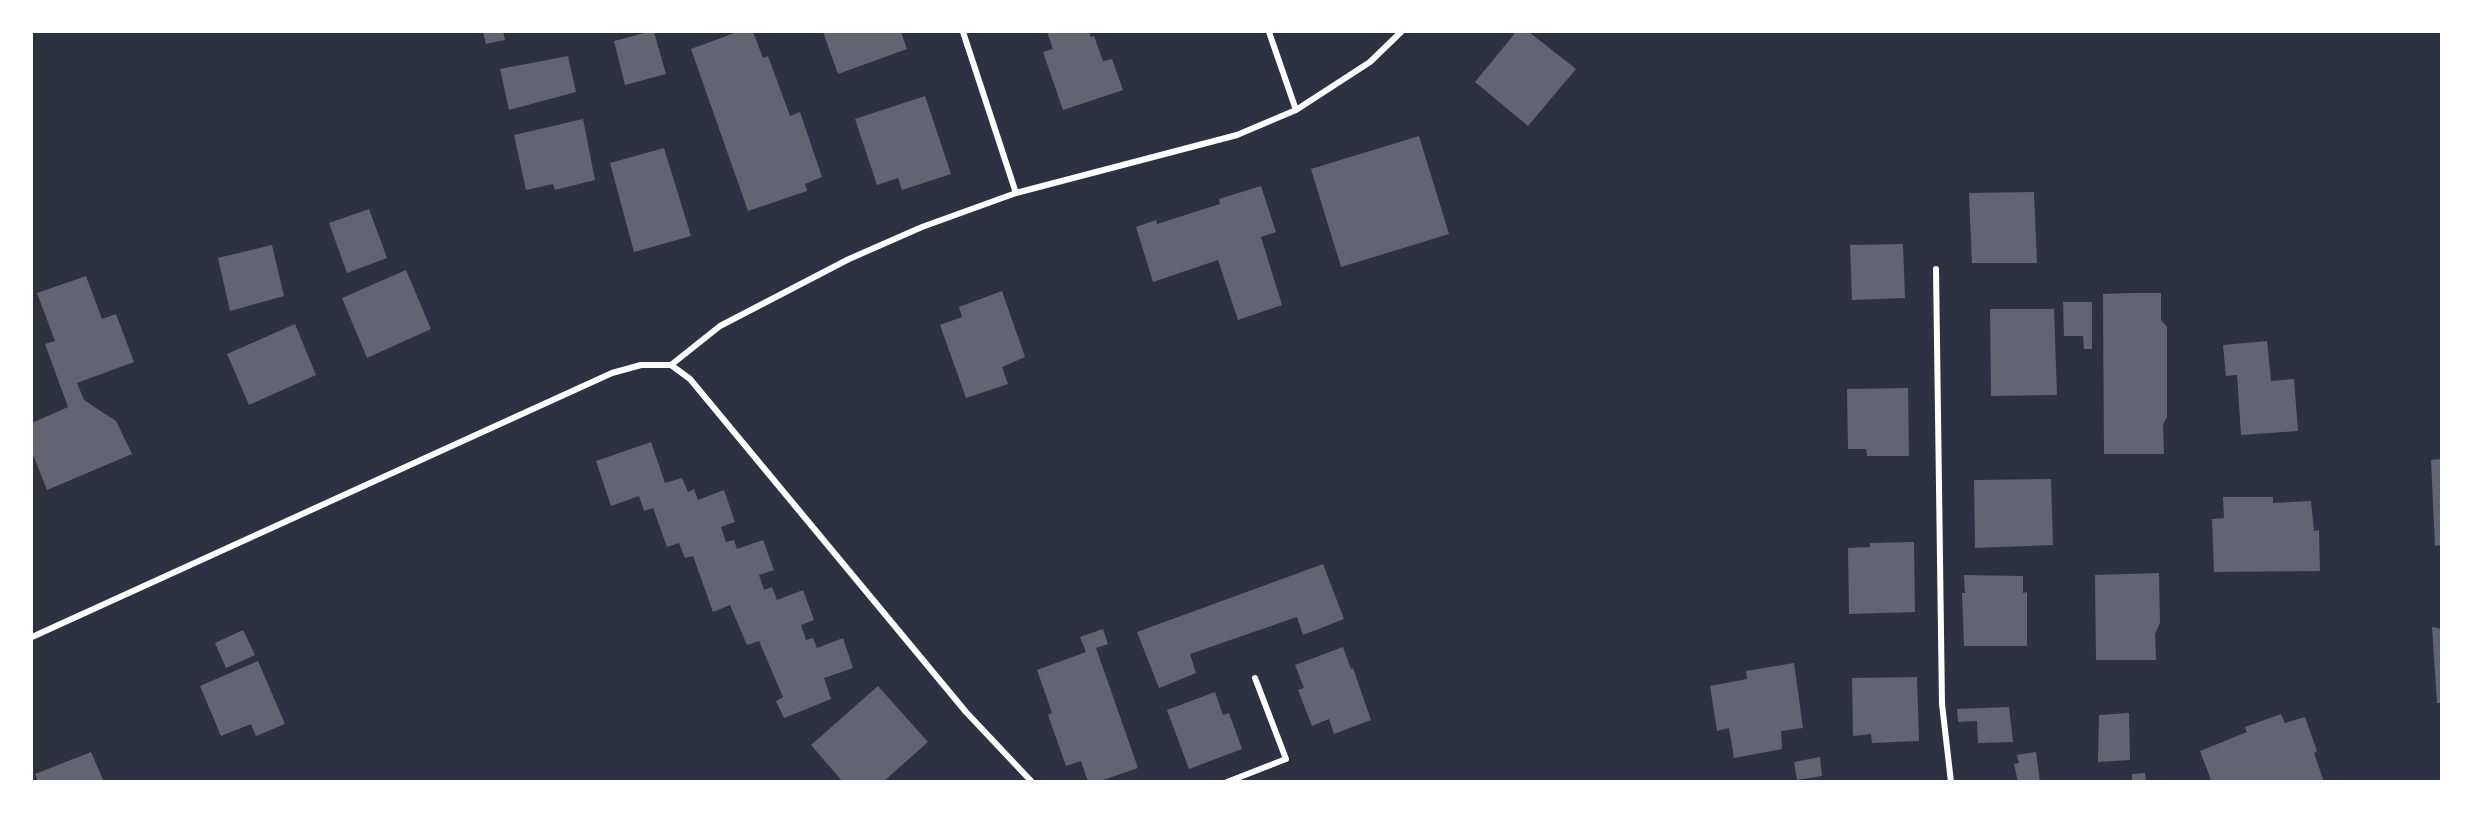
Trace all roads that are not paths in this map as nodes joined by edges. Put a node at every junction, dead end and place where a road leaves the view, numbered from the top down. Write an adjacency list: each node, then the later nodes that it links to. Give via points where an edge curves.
1 (963, 32): 5 (street)
2 (1269, 32): 4 (street)
3 (1401, 32): 4 (street, via 1370,62)
4 (1296, 110): 5 (street, via 1237,135)
5 (1016, 193): 7 (street, via 849,259 720,326)
6 (1936, 269): 12 (street, via 1942,704)
7 (671, 365): 8 (street, via 641,365 612,373); 10 (street, via 690,379 966,712)
8 (32, 637)
9 (1255, 678): 11 (street, via 1286,759)
10 (1032, 782)
11 (1227, 782)
12 (1952, 782)

